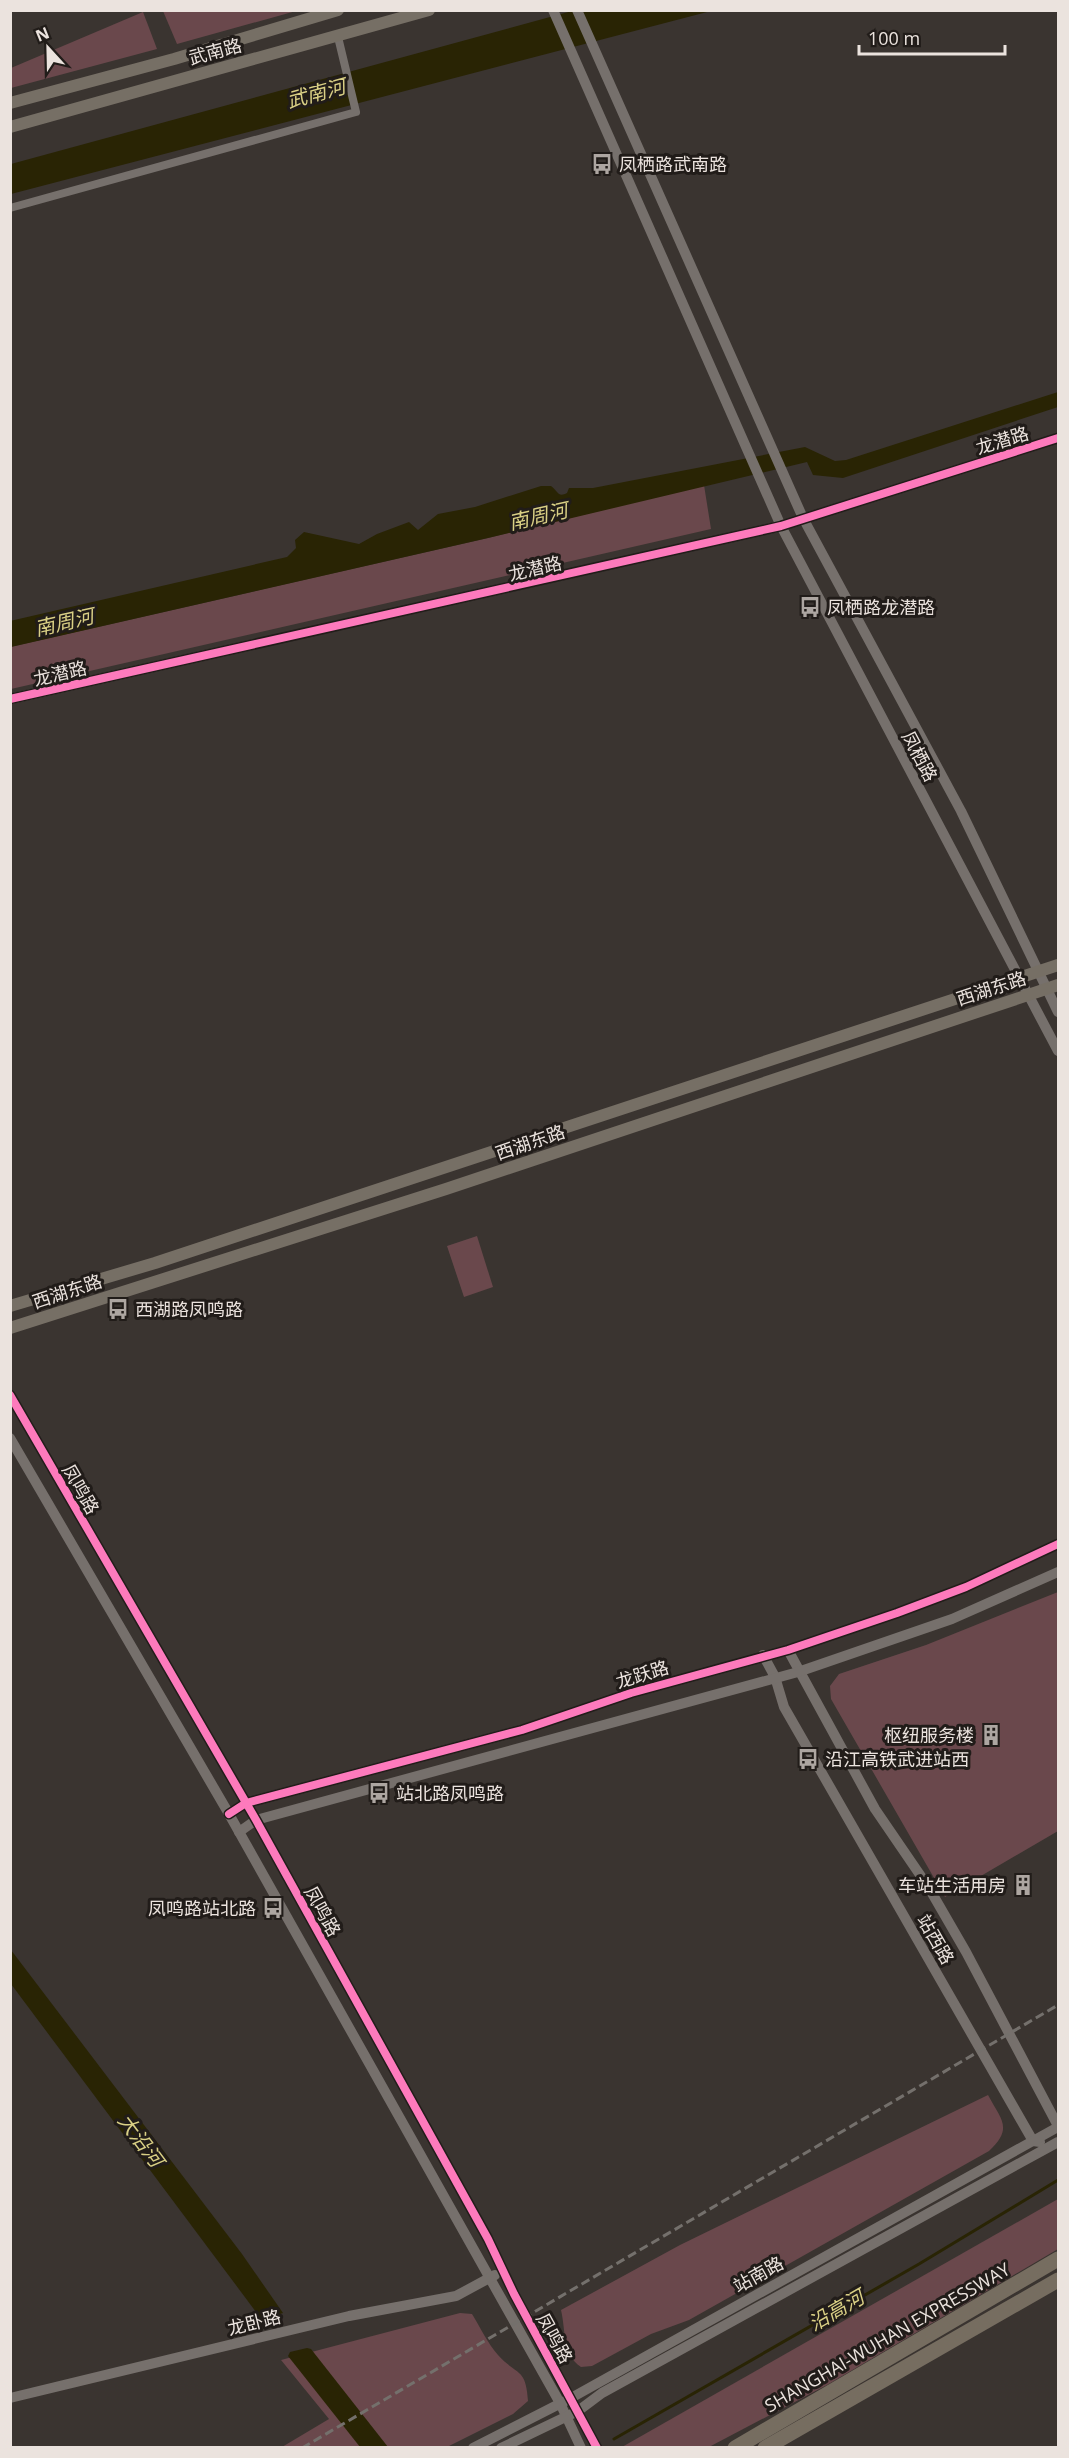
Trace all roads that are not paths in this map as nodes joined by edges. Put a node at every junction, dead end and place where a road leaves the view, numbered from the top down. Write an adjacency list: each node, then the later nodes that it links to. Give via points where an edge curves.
1 (338, 10): 6 (main road, 武南路)
2 (429, 10): 5 (main road, 武南路)
3 (553, 10): 11 (street, 凤栖路)
4 (577, 10): 10 (street, 凤栖路)
5 (338, 37): 7 (main road, 武南路); 8 (street, via 356,112)
6 (10, 103)
7 (10, 127)
8 (10, 208)
9 (1059, 438): 10 (street, 龙潜路)
10 (803, 518): 11 (street, 龙潜路); 14 (street, 凤栖路, via 961,811)
11 (780, 526): 12 (street, 龙潜路); 15 (street, 凤栖路)
12 (10, 699)
13 (1059, 965): 14 (main road, 西湖东路)
14 (1038, 972): 15 (main road, 西湖东路); 16 (street, 凤栖路)
15 (1018, 978): 17 (street, 凤栖路); 20 (main road, 西湖东路, via 155,1263)
16 (1052, 987): 17 (main road, 西湖东路); 18 (street, 凤栖路)
17 (1026, 995): 19 (street, 凤栖路); 21 (main road, 西湖东路, via 446,1190)
18 (1059, 1012)
19 (1059, 1051)
20 (10, 1306)
21 (10, 1328)
22 (10, 1395): 30 (street, 凤鸣路)
23 (10, 1438): 31 (street, 凤鸣路)
24 (1059, 1544): 26 (street, 龙跃路, via 956,1590)
25 (1059, 1572): 28 (street, 龙跃路, via 952,1619)
26 (788, 1650): 27 (street, 龙跃路); 28 (street, 站西路)
27 (763, 1655): 29 (street, 站西路); 30 (street, 龙跃路, via 522,1730)
28 (798, 1672): 29 (street, 龙跃路); 34 (street, 站西路, via 875,1809 929,1888)
29 (775, 1677): 32 (street, 龙跃路); 35 (street, 站西路, via 784,1707)
30 (246, 1803): 31 (street, 龙跃路); 32 (street, 凤鸣路)
31 (228, 1814): 33 (street, 凤鸣路)
32 (256, 1820): 33 (street, 龙跃路); 38 (street, 凤鸣路, via 488,2239)
33 (239, 1832): 39 (street, 凤鸣路)
34 (1059, 2127): 35 (street, 站南路); 36 (street)
35 (1033, 2140): 36 (street); 42 (street, 站南路)
36 (1055, 2143): 44 (street, 站南路, via 613,2387)
37 (1059, 2259): 50 (highway, SHANGHAI-WUHAN EXPRESSWAY)
38 (502, 2271): 39 (street, 龙卧路); 42 (street, 凤鸣路)
39 (489, 2279): 41 (street, 龙卧路, via 456,2295 349,2316); 43 (street, 凤鸣路)
40 (1059, 2280): 51 (highway, SHANGHAI-WUHAN EXPRESSWAY)
41 (10, 2397)
42 (571, 2398): 43 (street, 站南路); 44 (street, 凤鸣路)
43 (560, 2403): 45 (street, 凤鸣路); 46 (street, 站南路)
44 (578, 2411): 45 (street, 站南路); 49 (street, 凤鸣路)
45 (567, 2416): 47 (street, 站南路); 48 (street, 凤鸣路)
46 (474, 2448)
47 (501, 2448)
48 (581, 2448)
49 (597, 2448)
50 (735, 2448)
51 (765, 2448)

